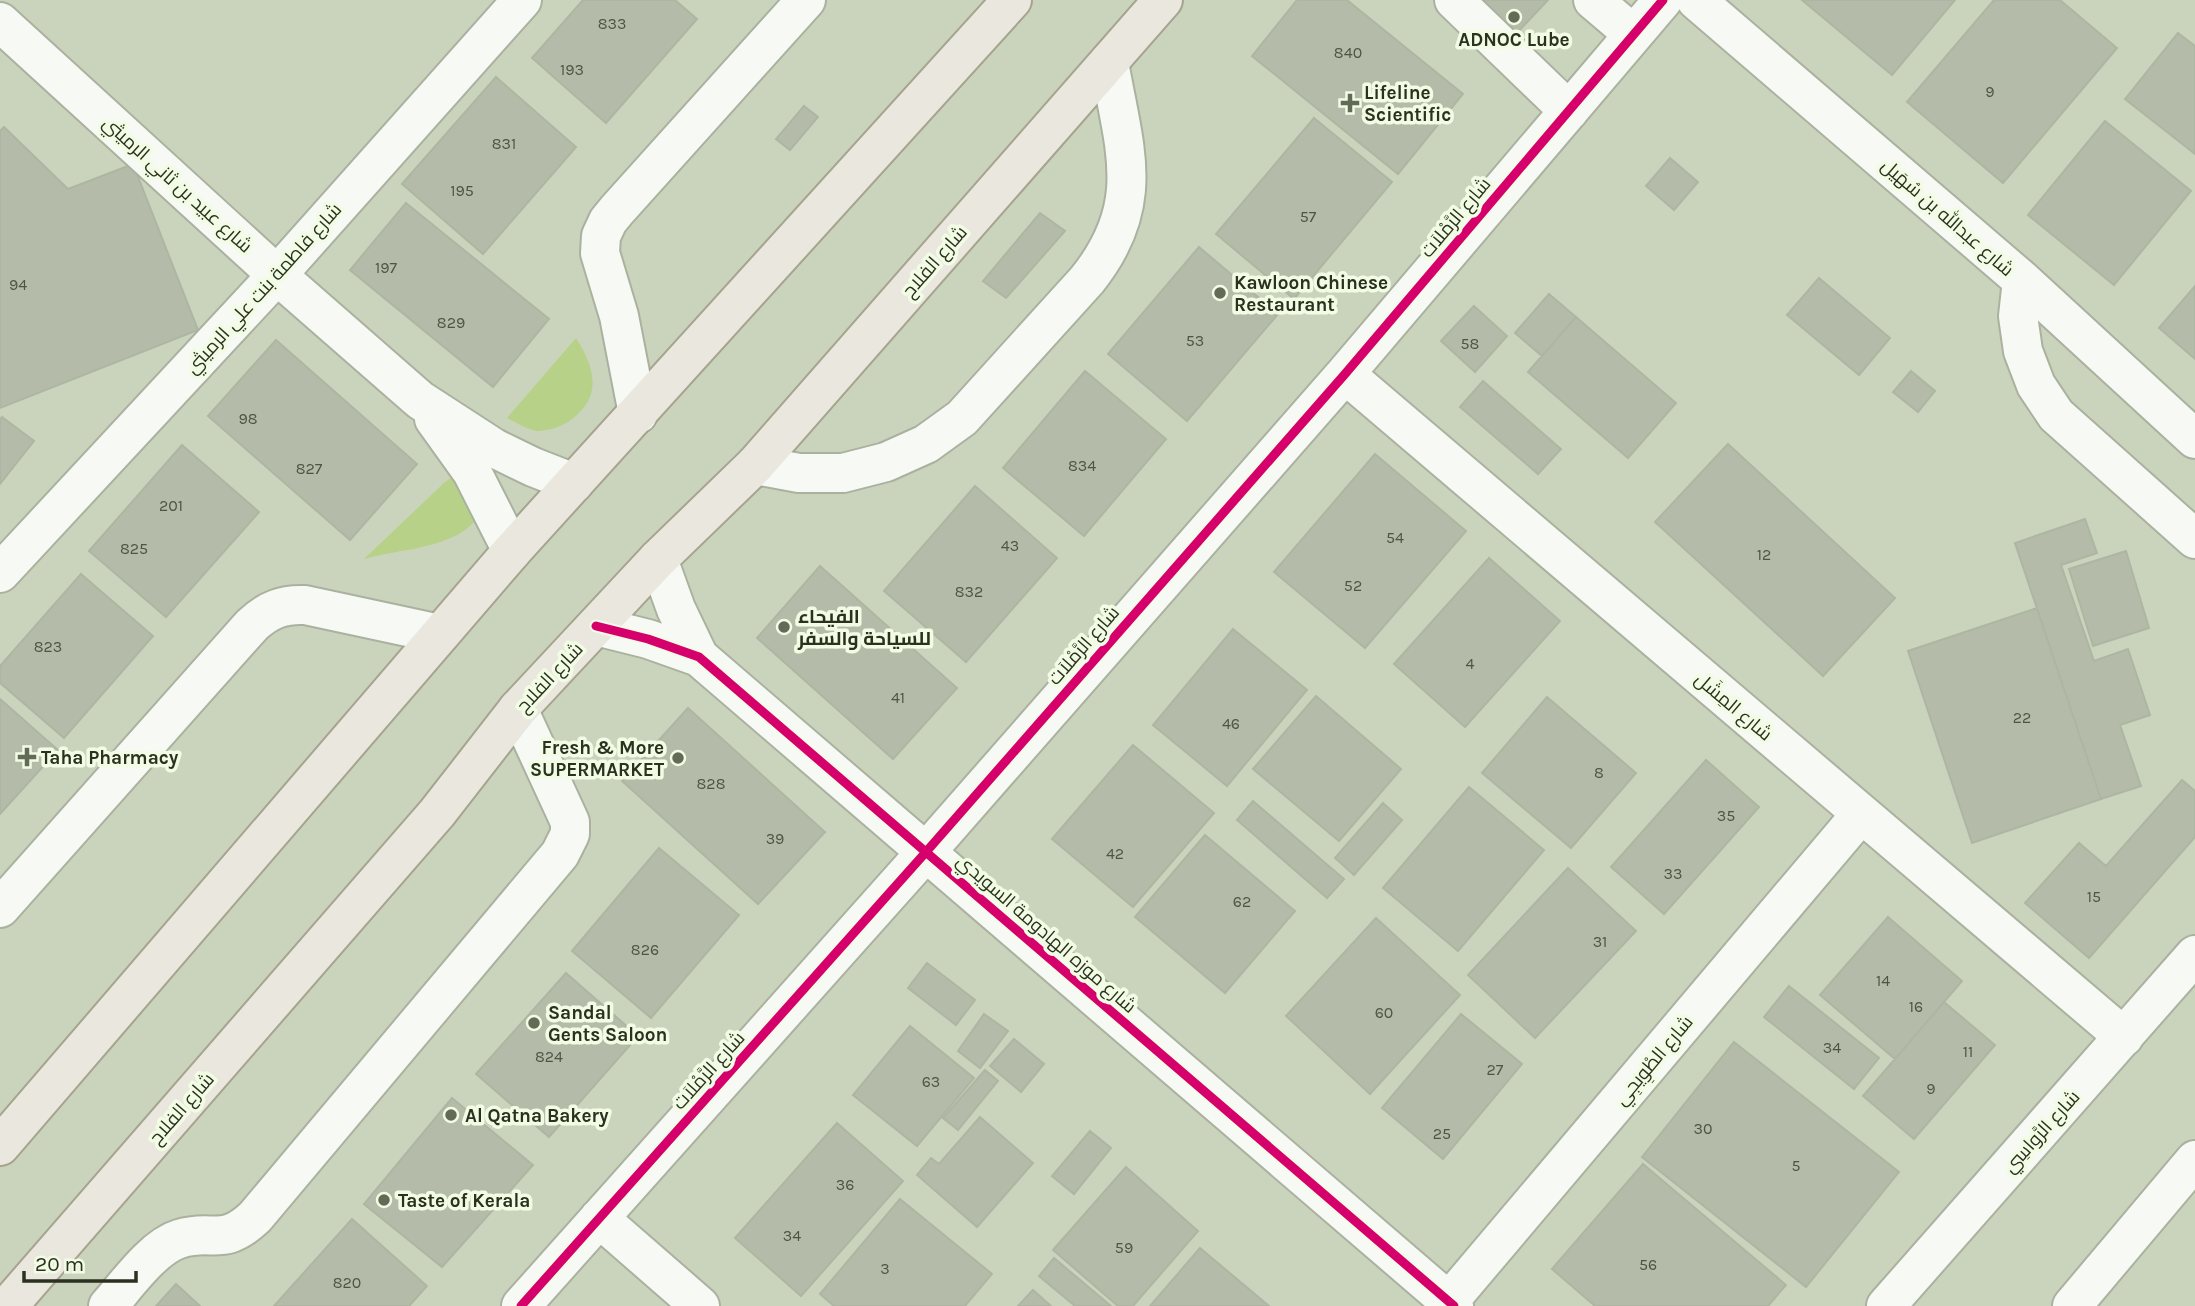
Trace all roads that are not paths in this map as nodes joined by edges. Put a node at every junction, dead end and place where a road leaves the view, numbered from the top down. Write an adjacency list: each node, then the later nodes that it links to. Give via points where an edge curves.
1 (522, 0): 13 (street, شارع فاطمة بنت علي الرميثي)
2 (806, 0): 17 (street, via 607,221 600,253 619,316)
3 (1012, 0): 17 (main road)
4 (1163, 0): 11 (main road, شارع الفلاح)
5 (1454, 0): 12 (street)
6 (1593, 0): 10 (street)
7 (1663, 0): 10 (street, شارع الرَّمْلاَت)
8 (1696, 0): 14 (street, شارع عبدالله بن سُهَيل)
9 (0, 22): 13 (street, شارع عبيد بن ثاني الرميثي)
10 (1633, 34): 12 (street, شارع الرَّمْلاَت)
11 (1109, 62): 19 (main road, شارع الفلاح); 19 (street, via 1127,176 1125,205 1105,258 1087,280 962,418 926,444 886,462 843,472 799,473)
12 (1569, 111): 15 (street, شارع الرَّمْلاَت)
13 (277, 275): 16 (street, شارع عبيد بن ثاني الرميثي); 24 (street, شارع فاطمة بنت علي الرميثي)
14 (2022, 280): 18 (street, شارع عبدالله بن سُهَيل); 21 (street, via 2018,316 2023,351 2036,385 2056,415)
15 (1345, 374): 29 (street, شارع المِشَل); 30 (street, شارع الرَّمْلاَت)
16 (420, 400): 20 (street, شارع عبيد بن ثاني الرميثي, via 494,448); 22 (street, شارع عبيد بن ثاني الرميثي, via 472,472)
17 (638, 414): 20 (main road)
18 (2195, 439)
19 (755, 465): 23 (main road, شارع الفلاح)
20 (575, 483): 22 (main road)
21 (2195, 538)
22 (512, 551): 26 (main road)
23 (658, 559): 25 (main road, شارع الفلاح); 27 (street, شارع موزه الهادومة السويدي)
24 (0, 573)
25 (597, 626): 27 (street, شارع موزه الهادومة السويدي); 28 (main road, شارع الفلاح)
26 (440, 634): 31 (street, via 305,605 282,606 260,617); 34 (main road)
27 (699, 657): 30 (street, شارع موزه الهادومة السويدي)
28 (518, 709): 38 (main road, شارع الفلاح, via 437,813); 39 (street, via 570,822 570,834 560,854 255,1217 233,1233 177,1239 164,1246)
29 (1861, 814): 33 (street, شارع المِشَل); 37 (street, شارع الطْوِيجِي)
30 (926, 852): 36 (street, شارع الرَّمْلاَت); 37 (street, شارع موزه الهادومة السويدي)
31 (0, 908)
32 (2195, 955): 33 (street, شارع الرَّواسِي)
33 (2124, 1037): 42 (street, شارع الرَّواسِي)
34 (0, 1146)
35 (2195, 1160): 43 (street)
36 (599, 1217): 40 (street, شارع الرَّمْلاَت); 41 (street)
37 (1449, 1304)
38 (8, 1306)
39 (108, 1306)
40 (521, 1306)
41 (700, 1306)
42 (1886, 1306)
43 (2072, 1306)

